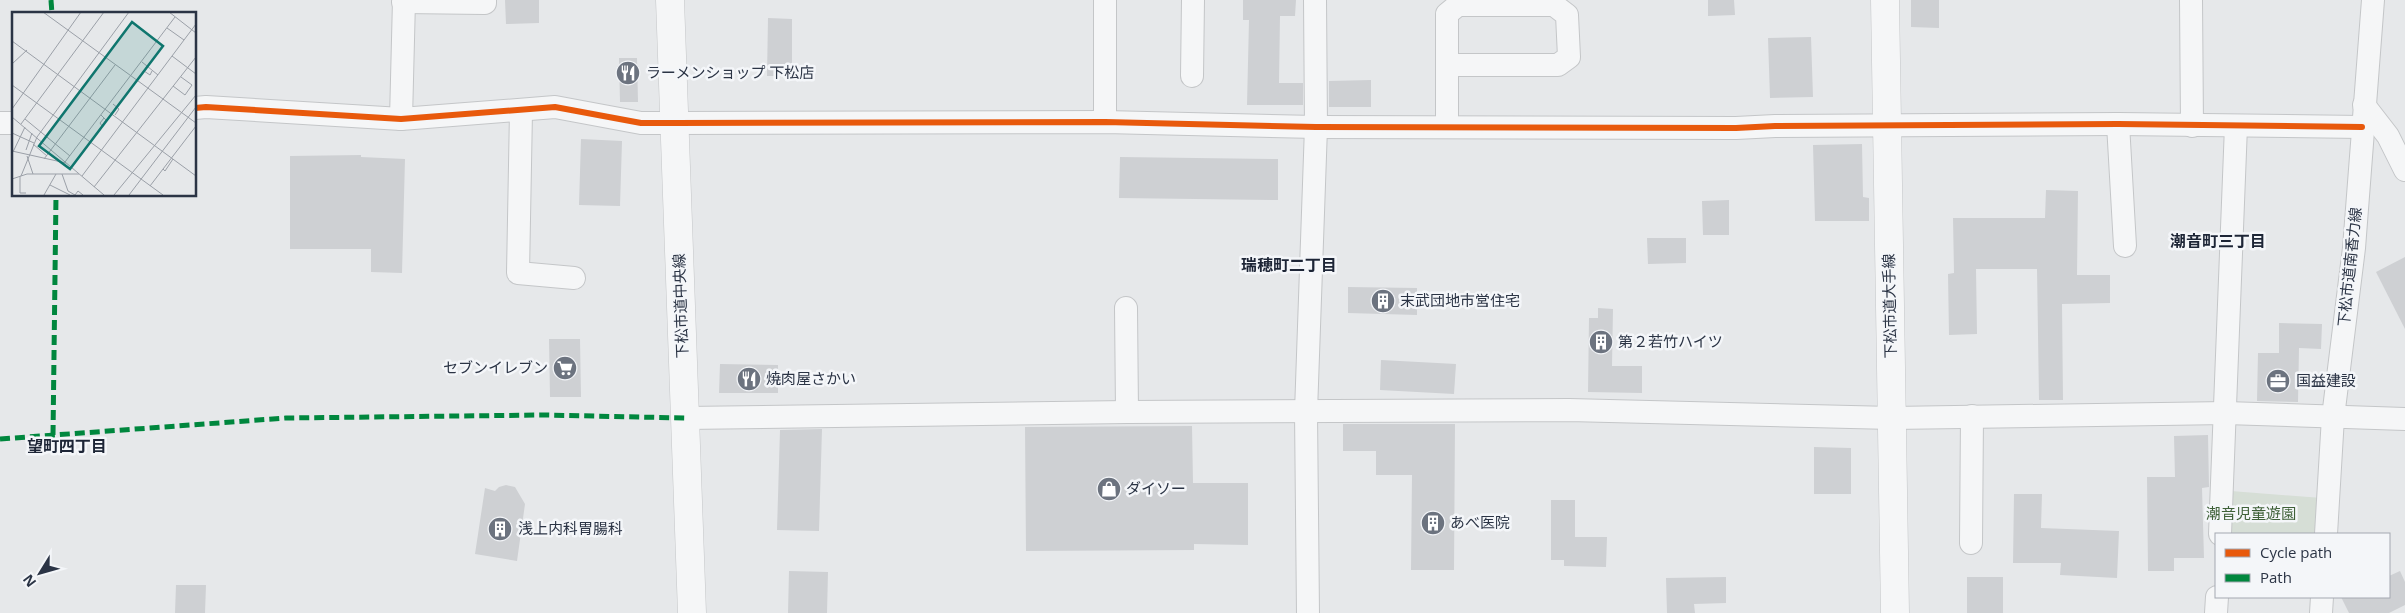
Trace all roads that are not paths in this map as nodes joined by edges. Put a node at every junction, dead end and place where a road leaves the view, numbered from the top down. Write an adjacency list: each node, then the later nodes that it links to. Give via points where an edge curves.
1 (485, 0): 9 (street, via 484,3)
2 (670, 0): 17 (street, 下松市道中央線)
3 (1104, 0): 16 (street)
4 (1193, 0): 11 (street)
5 (1315, 0): 22 (street)
6 (1885, 0): 19 (street, 下松市道大手線)
7 (2191, 0): 20 (street)
8 (2373, 0): 14 (street, 下松市道南香力線)
9 (404, 1): 15 (street)
10 (1447, 65): 10 (street, via 1558,65 1568,57 1566,15 1554,5 1458,5 1447,14); 23 (street)
11 (1192, 76)
12 (196, 108): 15 (street)
13 (521, 111): 15 (street); 17 (street, via 555,107 641,123); 26 (street, via 518,273)
14 (2363, 116): 21 (street); 24 (street, via 2388,136); 32 (street, 下松市道南香力線, via 2354,248)
15 (401, 119)
16 (1105, 122): 17 (street); 22 (street)
17 (675, 123): 33 (street, 下松市道中央線)
18 (2118, 124): 19 (street); 20 (street); 25 (street)
19 (1886, 126): 23 (street); 34 (street, 下松市道大手線)
20 (2192, 126): 21 (street)
21 (2236, 126): 30 (street)
22 (1316, 127): 23 (street); 29 (street)
23 (1447, 127)
24 (2405, 170)
25 (2125, 246)
26 (574, 278)
27 (1126, 308): 28 (street)
28 (1127, 412): 29 (street); 33 (street)
29 (1306, 412): 34 (street, via 1570,410); 42 (street)
30 (2226, 413): 31 (street); 32 (street); 36 (street)
31 (1972, 416): 34 (street); 38 (street)
32 (2333, 417): 35 (street); 37 (street, 下松市道南香力線)
33 (685, 418): 41 (street, 下松市道中央線)
34 (1892, 418): 43 (street, 下松市道大手線)
35 (2405, 420)
36 (2220, 533)
37 (2326, 533)
38 (1971, 543)
39 (2217, 598): 44 (street)
40 (2322, 598): 45 (street)
41 (692, 613)
42 (1308, 613)
43 (1895, 613)
44 (2216, 613)
45 (2321, 613)

